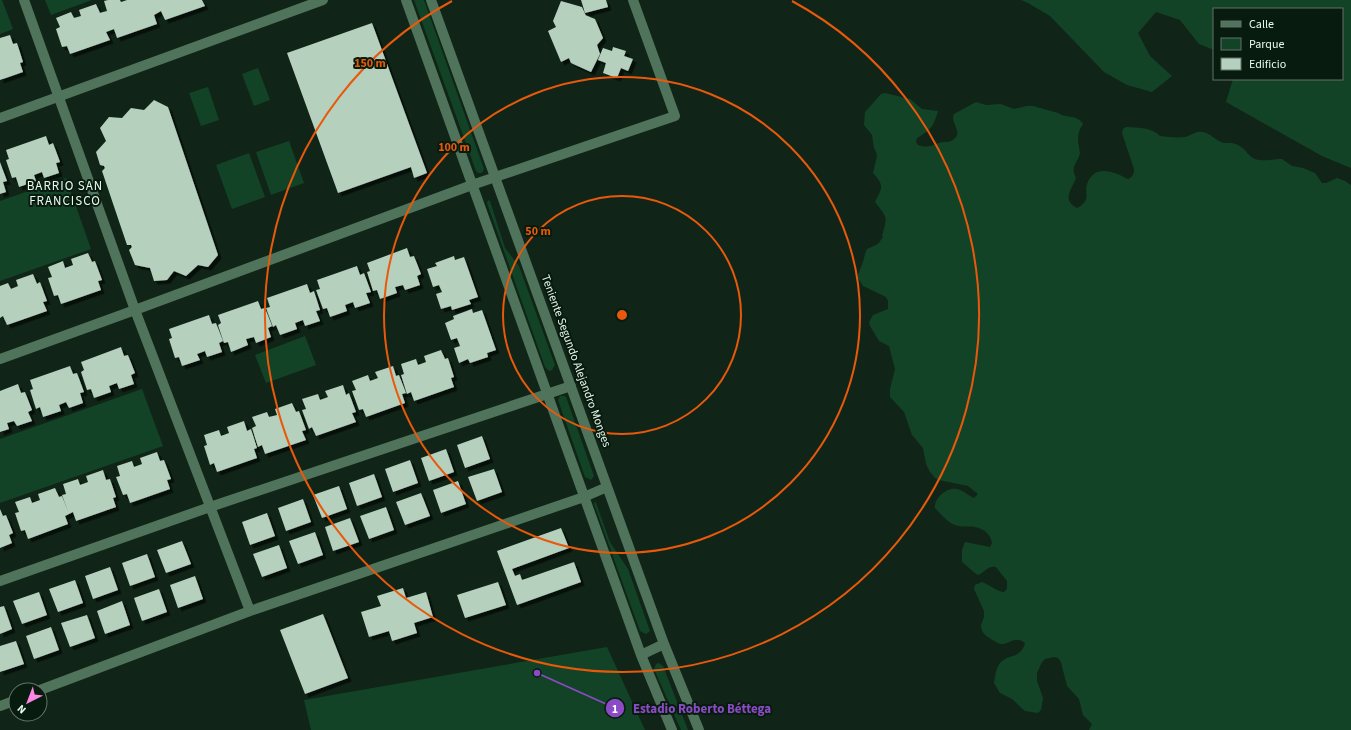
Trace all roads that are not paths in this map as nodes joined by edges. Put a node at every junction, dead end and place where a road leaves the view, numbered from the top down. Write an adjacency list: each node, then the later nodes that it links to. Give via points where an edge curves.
1 (24, 0): 6 (street)
2 (323, 0): 6 (street)
3 (406, 0): 9 (street)
4 (431, 0): 8 (street, Teniente Segundo Alejandro Monges)
5 (633, 0): 8 (street, via 675,116)
6 (59, 96): 7 (street); 10 (street)
7 (0, 118)
8 (495, 177): 9 (street); 12 (street, Teniente Segundo Alejandro Monges)
9 (472, 185): 10 (street); 13 (street)
10 (135, 310): 11 (street); 16 (street)
11 (0, 359)
12 (571, 386): 13 (street); 14 (street, Teniente Segundo Alejandro Monges)
13 (548, 394): 15 (street); 16 (street)
14 (607, 487): 15 (street); 19 (street, Teniente Segundo Alejandro Monges)
15 (584, 497): 18 (street); 20 (street)
16 (210, 507): 17 (street); 18 (street)
17 (0, 581)
18 (250, 611): 21 (street)
19 (664, 644): 20 (street); 23 (street, Teniente Segundo Alejandro Monges)
20 (641, 655): 22 (street)
21 (48, 687)
22 (672, 730)
23 (699, 730)

